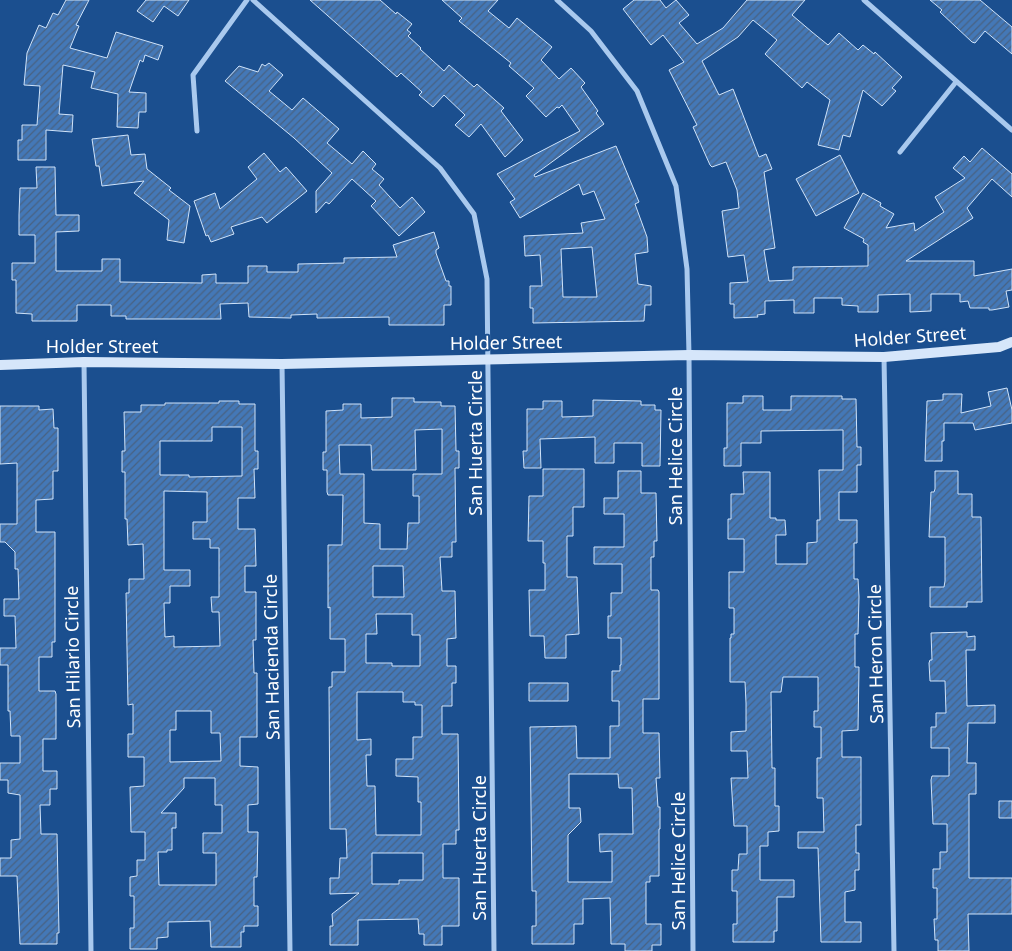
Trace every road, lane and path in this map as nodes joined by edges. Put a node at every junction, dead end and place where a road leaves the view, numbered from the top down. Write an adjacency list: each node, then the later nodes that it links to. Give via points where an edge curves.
1 (247, 0): 7 (street, via 193,75)
2 (253, 0): 12 (street, San Huerta Circle, via 440,168 474,214 487,279)
3 (557, 0): 10 (street, San Helice Circle, via 591,31 637,91 676,186 687,269)
4 (864, 0): 5 (street)
5 (956, 82): 6 (street); 8 (street)
6 (1012, 130)
7 (197, 131)
8 (900, 152)
9 (1012, 342): 11 (street, Holder Street, via 999,347)
10 (689, 355): 11 (street, Holder Street); 12 (street, Holder Street); 19 (street, San Helice Circle)
11 (884, 357): 20 (street, San Heron Circle)
12 (489, 360): 14 (street, Holder Street); 18 (street, San Huerta Circle)
13 (84, 362): 14 (street, Holder Street); 15 (street, Holder Street); 16 (street, San Hilario Circle)
14 (282, 364): 17 (street, San Hacienda Circle)
15 (0, 365)
16 (91, 951)
17 (290, 951)
18 (494, 951)
19 (693, 951)
20 (894, 951)

